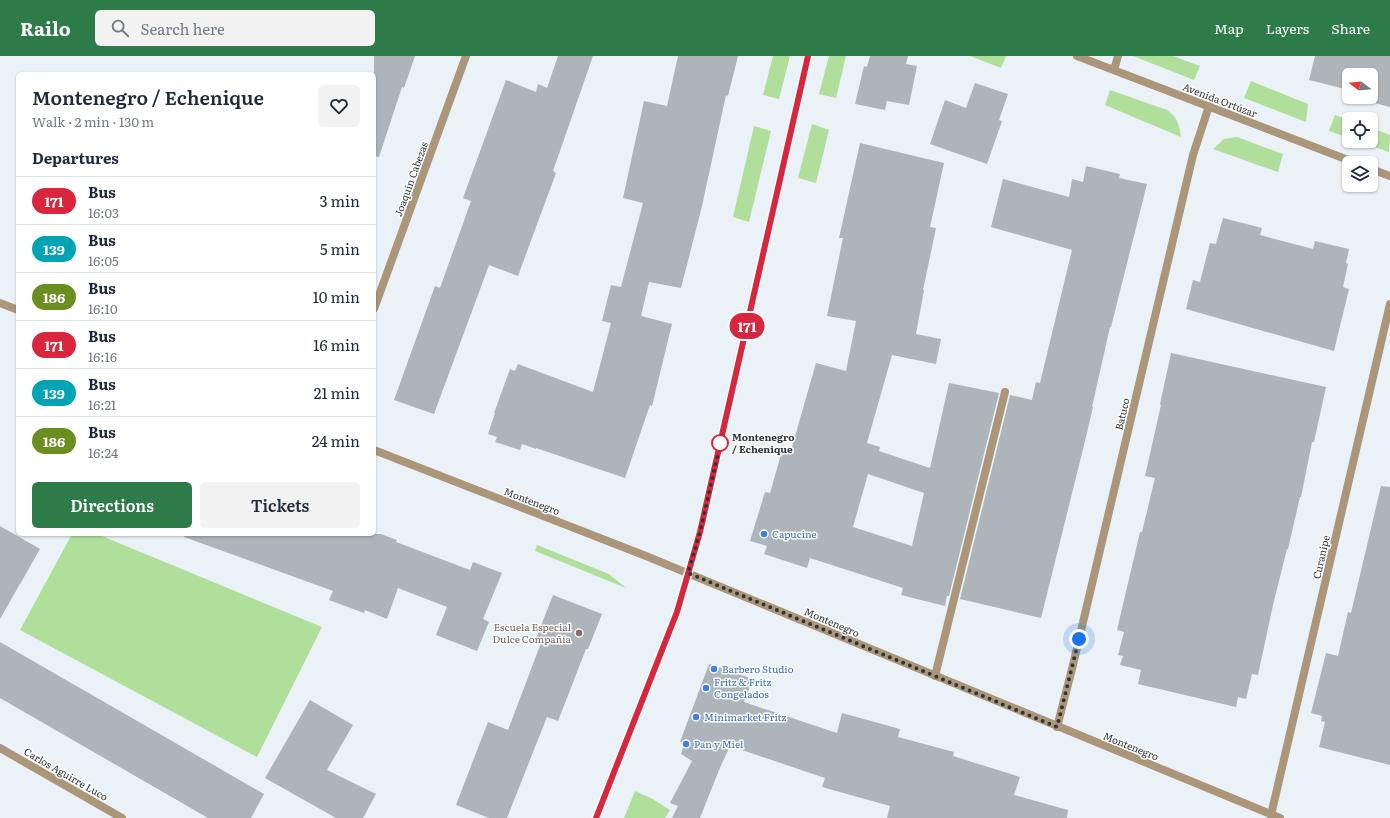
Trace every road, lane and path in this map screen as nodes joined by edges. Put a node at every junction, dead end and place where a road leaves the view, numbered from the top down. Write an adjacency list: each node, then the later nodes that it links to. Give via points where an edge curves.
1 (466, 56): 11 (street, Joaquín Cabezas)
2 (808, 56): 16 (street, via 707,500)
3 (1076, 56): 5 (street, Avenida Ortúzar)
4 (1118, 56): 5 (street)
5 (1114, 70): 6 (street, Avenida Ortúzar)
6 (1209, 106): 7 (street, Avenida Ortúzar); 18 (street, Batuco, via 1194,155)
7 (1342, 158)
8 (1378, 172): 9 (street)
9 (1390, 176)
10 (0, 303): 13 (street)
11 (376, 304)
12 (1390, 304): 20 (street, Curanipe)
13 (16, 309)
14 (1005, 392): 17 (street)
15 (376, 451): 16 (street, Montenegro)
16 (688, 573): 17 (street, Montenegro); 22 (street, via 677,612)
17 (935, 676): 18 (street, Montenegro)
18 (1057, 727): 20 (street, Montenegro)
19 (0, 748): 21 (street, Carlos Aguirre Luco)
20 (1271, 815): 23 (street, Montenegro)
21 (122, 818)
22 (596, 818)
23 (1280, 818)

